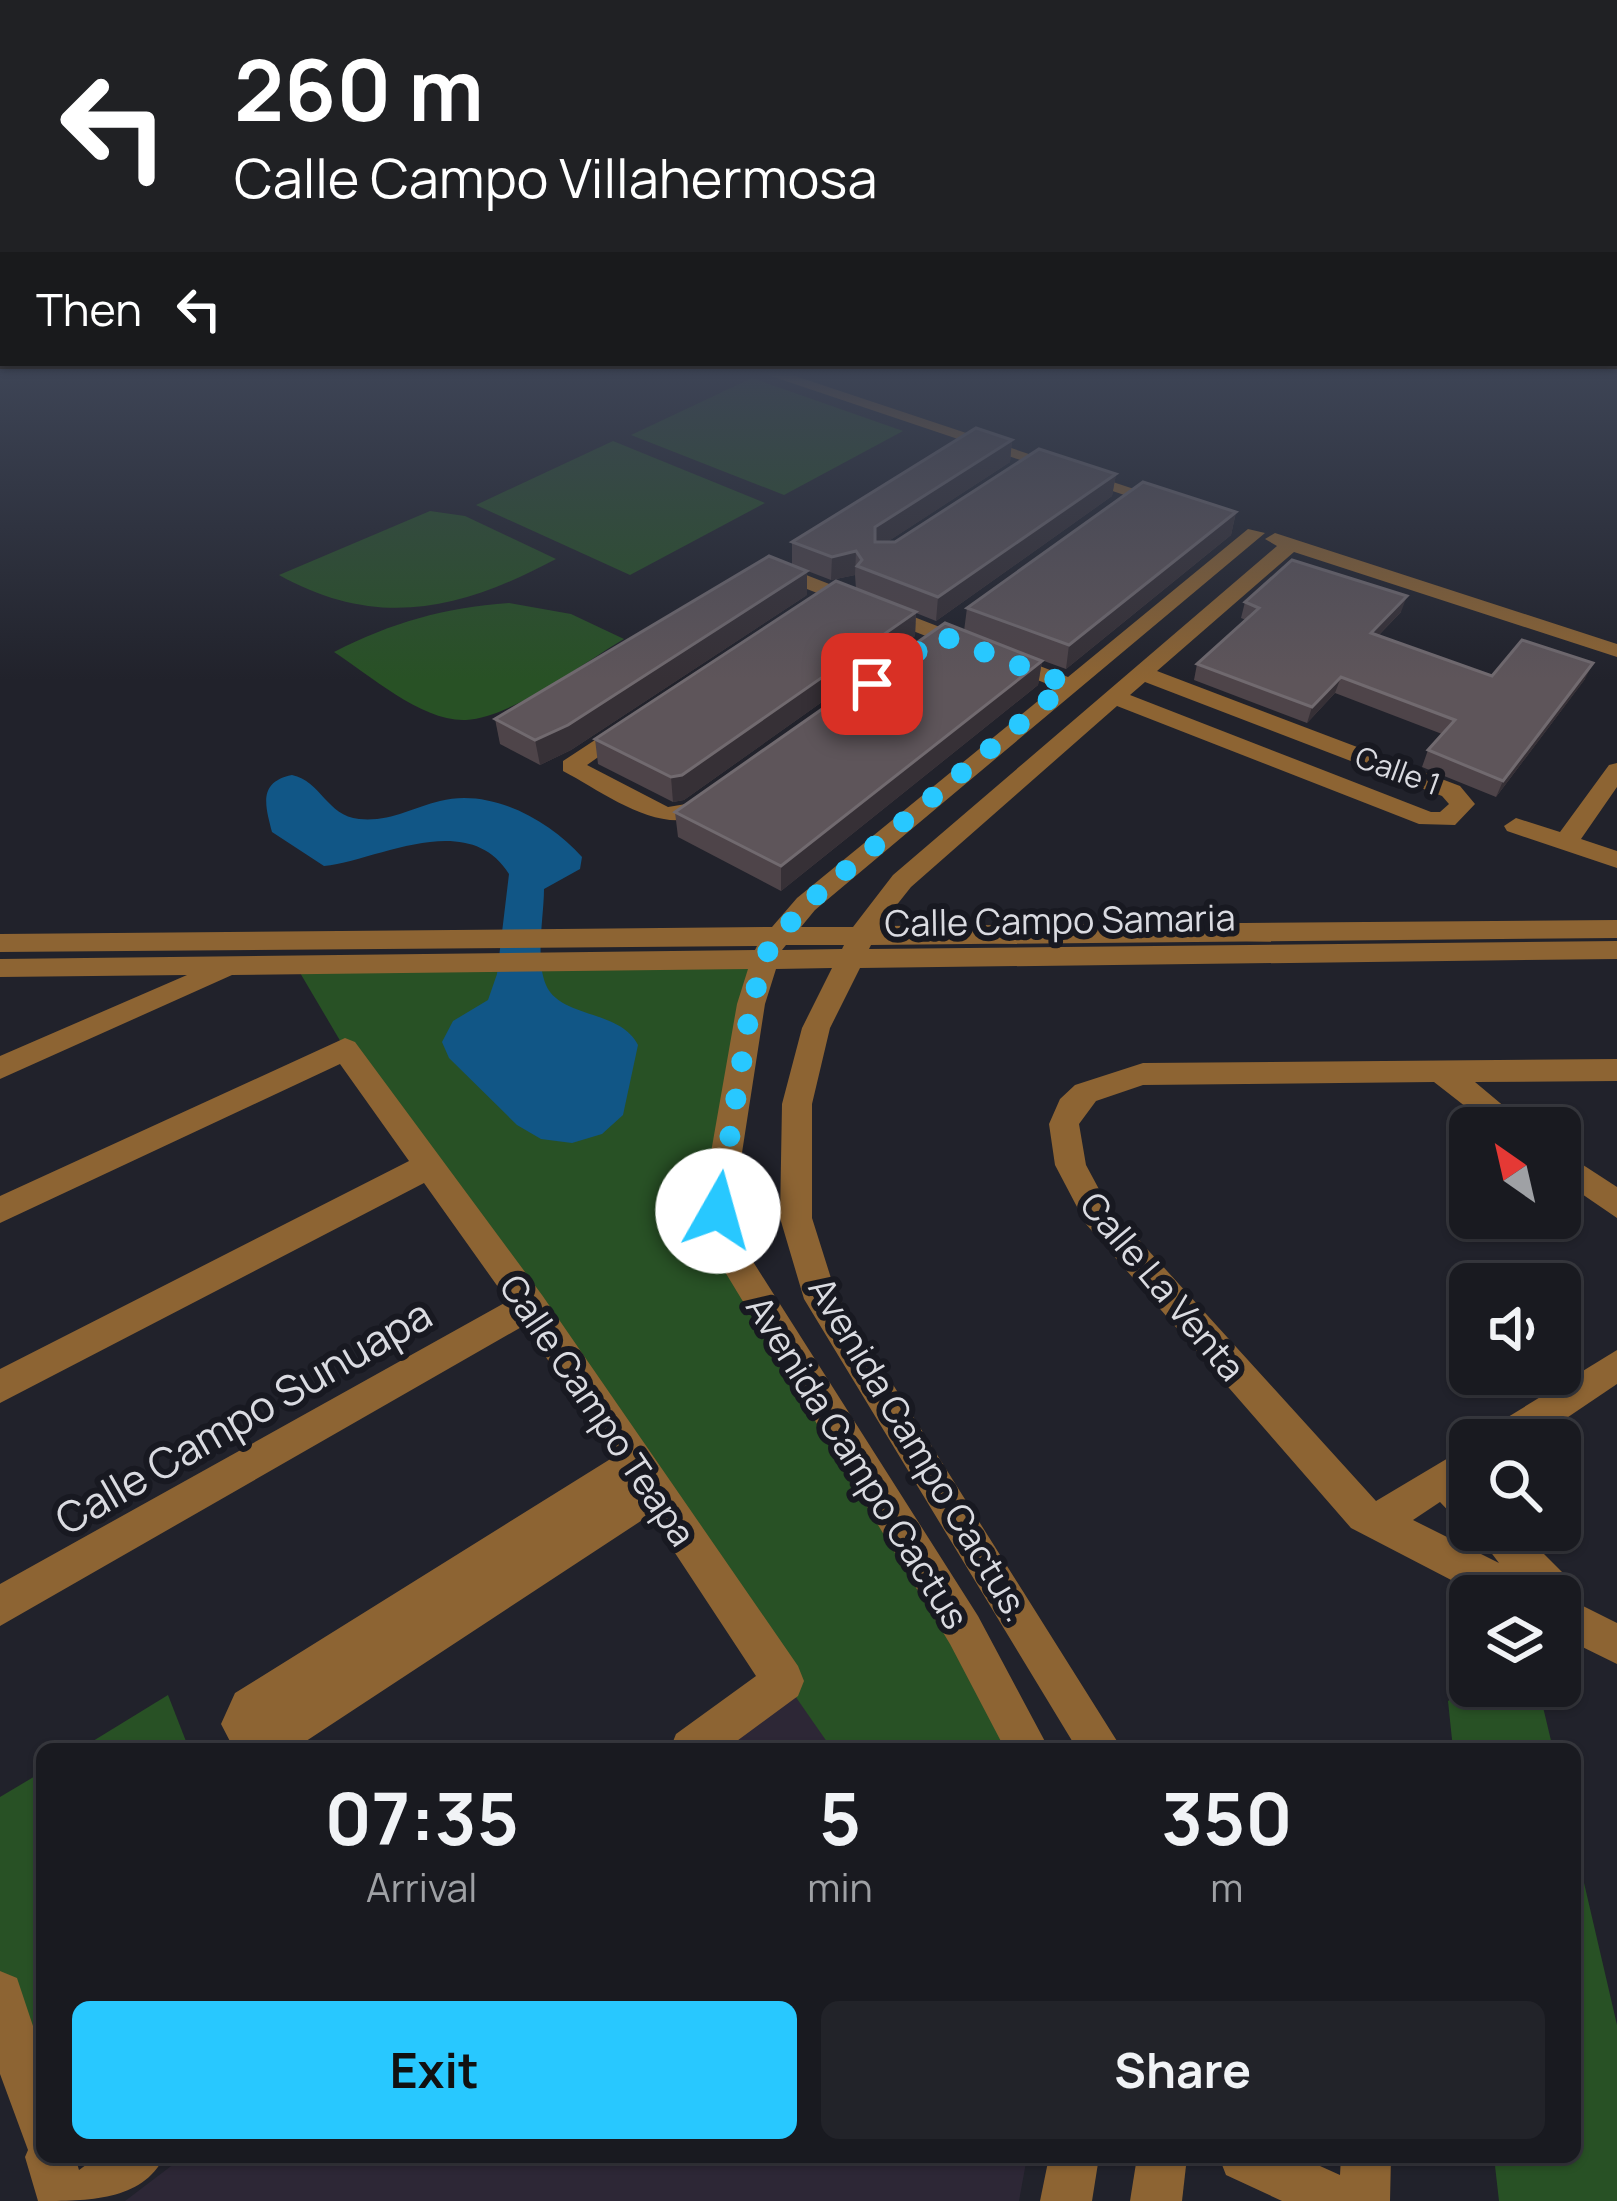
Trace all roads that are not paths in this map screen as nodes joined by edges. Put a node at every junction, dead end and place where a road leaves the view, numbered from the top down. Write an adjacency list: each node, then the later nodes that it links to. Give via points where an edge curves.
1 (1071, 475): 2 (street, via 1127,499)
2 (1195, 513)
3 (1284, 550): 5 (street); 6 (street); 7 (street, Avenida Campo Cactus.); 8 (street, via 1245,529)
4 (765, 566): 8 (street)
5 (1617, 651)
6 (1593, 667)
7 (1142, 673): 9 (street, Avenida Campo Cactus.); 11 (street, Calle 1)
8 (1067, 684): 21 (street, via 806,904)
9 (1114, 697): 12 (street, Calle 1); 20 (street, Avenida Campo Cactus., via 902,880)
10 (654, 709): 14 (street, via 571,766 665,815 701,806)
11 (1319, 741): 12 (street); 12 (street, Calle 1, via 1450,791 1462,803 1446,820 1428,819)
12 (1296, 767)
13 (1617, 770): 16 (street)
14 (738, 780)
15 (1516, 826): 16 (street)
16 (1567, 841): 17 (street)
17 (1617, 860)
18 (1617, 929): 20 (street, Calle Campo Samaria)
19 (0, 943): 21 (street, Calle Campo Samaria)
20 (856, 947): 21 (street, Calle Campo Samaria); 22 (street, Calle Campo Samaria); 48 (street, Avenida Campo Cactus., via 816,1028 797,1104 793,1181 801,1244 829,1312)
21 (770, 948): 23 (street, Calle Campo Samaria); 47 (street, Avenida Campo Cactus, via 720,1184 720,1226)
22 (1617, 950)
23 (232, 966): 24 (street, Calle Campo Samaria); 25 (street)
24 (0, 968)
25 (0, 1068)
26 (1617, 1070): 27 (street, Calle La Venta)
27 (1439, 1071): 28 (street); 39 (street, Calle La Venta, via 1135,1076 1082,1098 1060,1133 1063,1157 1097,1215)
28 (1486, 1107)
29 (430, 1165): 32 (street, Calle Campo Teapa, via 345,1048); 33 (street, Calle Campo Teapa); 35 (street)
30 (1581, 1178): 31 (street)
31 (1617, 1205)
32 (0, 1210)
33 (530, 1305): 37 (street, Calle Campo Teapa); 43 (street, Calle Campo Sunuapa)
34 (1617, 1365): 36 (street)
35 (0, 1387)
36 (1535, 1419)
37 (642, 1479): 44 (street, via 250,1708 242,1724); 45 (street); 46 (street, Calle Campo Teapa, via 783,1681)
38 (1449, 1489): 39 (street)
39 (1376, 1523): 41 (street, Calle La Venta)
40 (1514, 1551): 42 (street)
41 (1480, 1575)
42 (1537, 1575)
43 (0, 1606)
44 (256, 1743)
45 (262, 1743)
46 (699, 1743)
47 (1025, 1743)
48 (1097, 1743)
49 (0, 1995): 50 (street)
50 (36, 2112)
51 (52, 2163): 57 (street)
52 (131, 2163): 58 (street)
53 (1073, 2163): 59 (street)
54 (1161, 2163): 60 (street)
55 (1257, 2163): 61 (street)
56 (1366, 2163): 62 (street)
57 (64, 2201)
58 (80, 2201)
59 (1066, 2201)
60 (1156, 2201)
61 (1340, 2201)
62 (1364, 2201)

